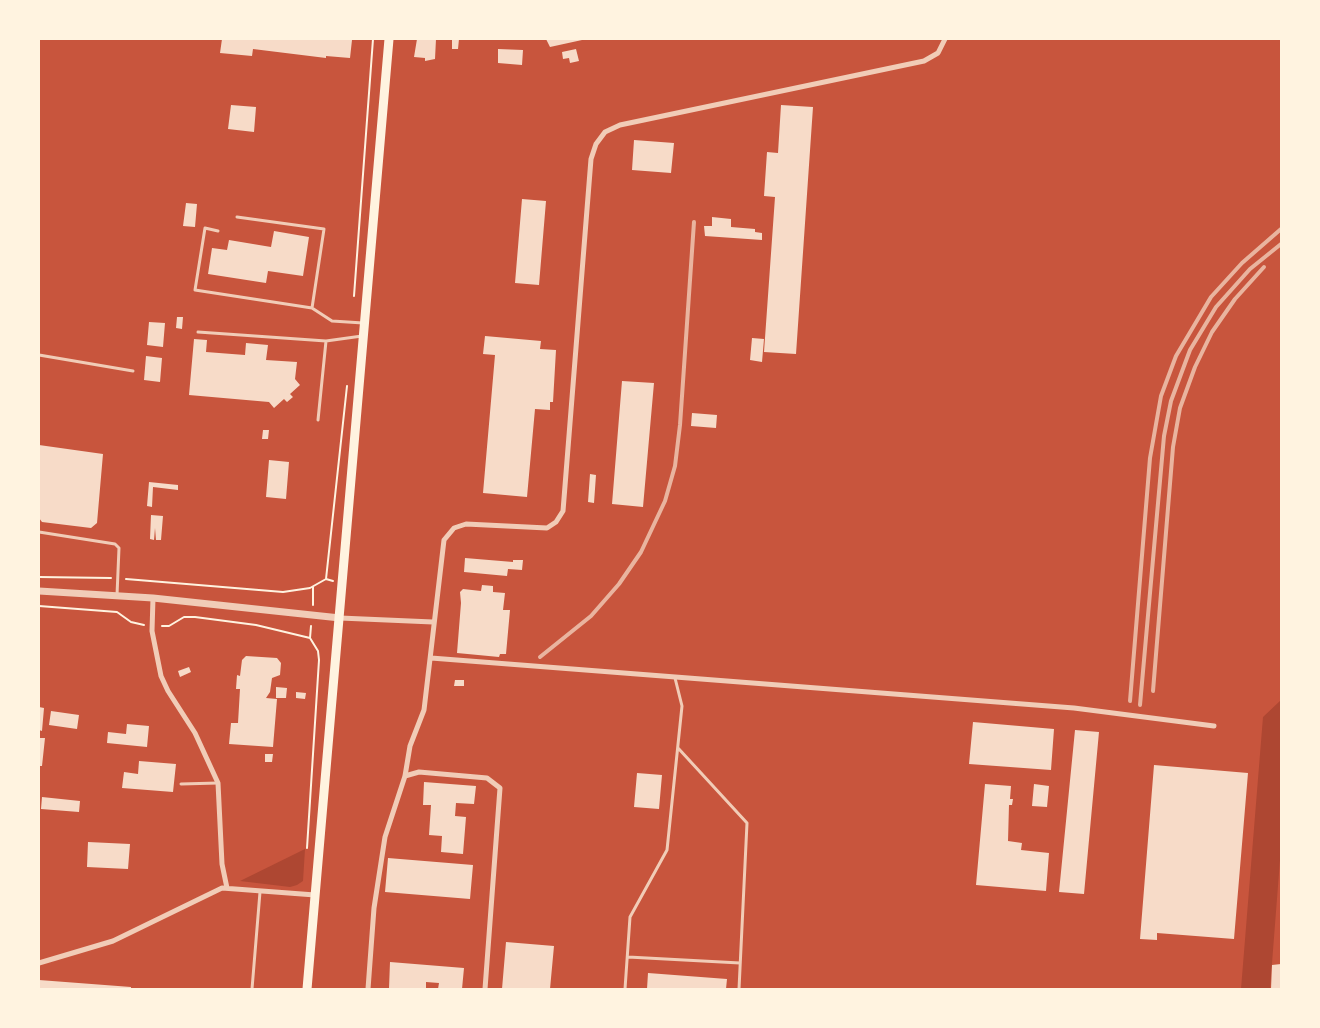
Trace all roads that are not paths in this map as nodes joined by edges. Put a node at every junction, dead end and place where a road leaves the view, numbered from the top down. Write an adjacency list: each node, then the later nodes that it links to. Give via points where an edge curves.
1 (389, 39): 6 (main road)
2 (945, 39): 18 (street, via 938,53 924,61 620,124 600,138 591,159 563,511 552,525 540,529 472,523 454,528 441,547)
3 (237, 217): 5 (lane, via 324,229)
4 (218, 231): 5 (lane, via 205,228 195,290)
5 (312, 308): 6 (lane, via 332,321)
6 (365, 324): 8 (main road)
7 (198, 332): 9 (lane)
8 (364, 335): 9 (lane); 17 (main road)
9 (326, 340): 12 (lane)
10 (39, 355): 11 (lane)
11 (133, 370)
12 (318, 420)
13 (39, 532): 15 (lane, via 115,544 119,548)
14 (39, 591): 15 (street)
15 (117, 595): 16 (street)
16 (153, 598): 17 (street); 24 (street, via 152,626 158,664 168,691 195,733)
17 (340, 618): 18 (street); 28 (main road)
18 (433, 622): 19 (street)
19 (431, 658): 20 (street); 23 (street, via 424,710 410,746)
20 (675, 678): 21 (street, via 1074,708); 22 (lane, via 682,706)
21 (1214, 726)
22 (678, 748): 29 (lane, via 667,850 630,917); 31 (lane, via 747,823)
23 (405, 776): 34 (street, via 385,837 374,908); 35 (street, via 419,772 488,778 500,788)
24 (218, 783): 25 (lane); 26 (street)
25 (181, 784)
26 (227, 888): 27 (street); 30 (street, via 113,941)
27 (260, 891): 28 (street); 32 (lane)
28 (315, 895): 33 (main road)
29 (628, 957): 31 (lane); 36 (lane)
30 (39, 963)
31 (740, 963): 37 (lane)
32 (252, 989)
33 (307, 989)
34 (368, 989)
35 (485, 989)
36 (624, 989)
37 (739, 989)

